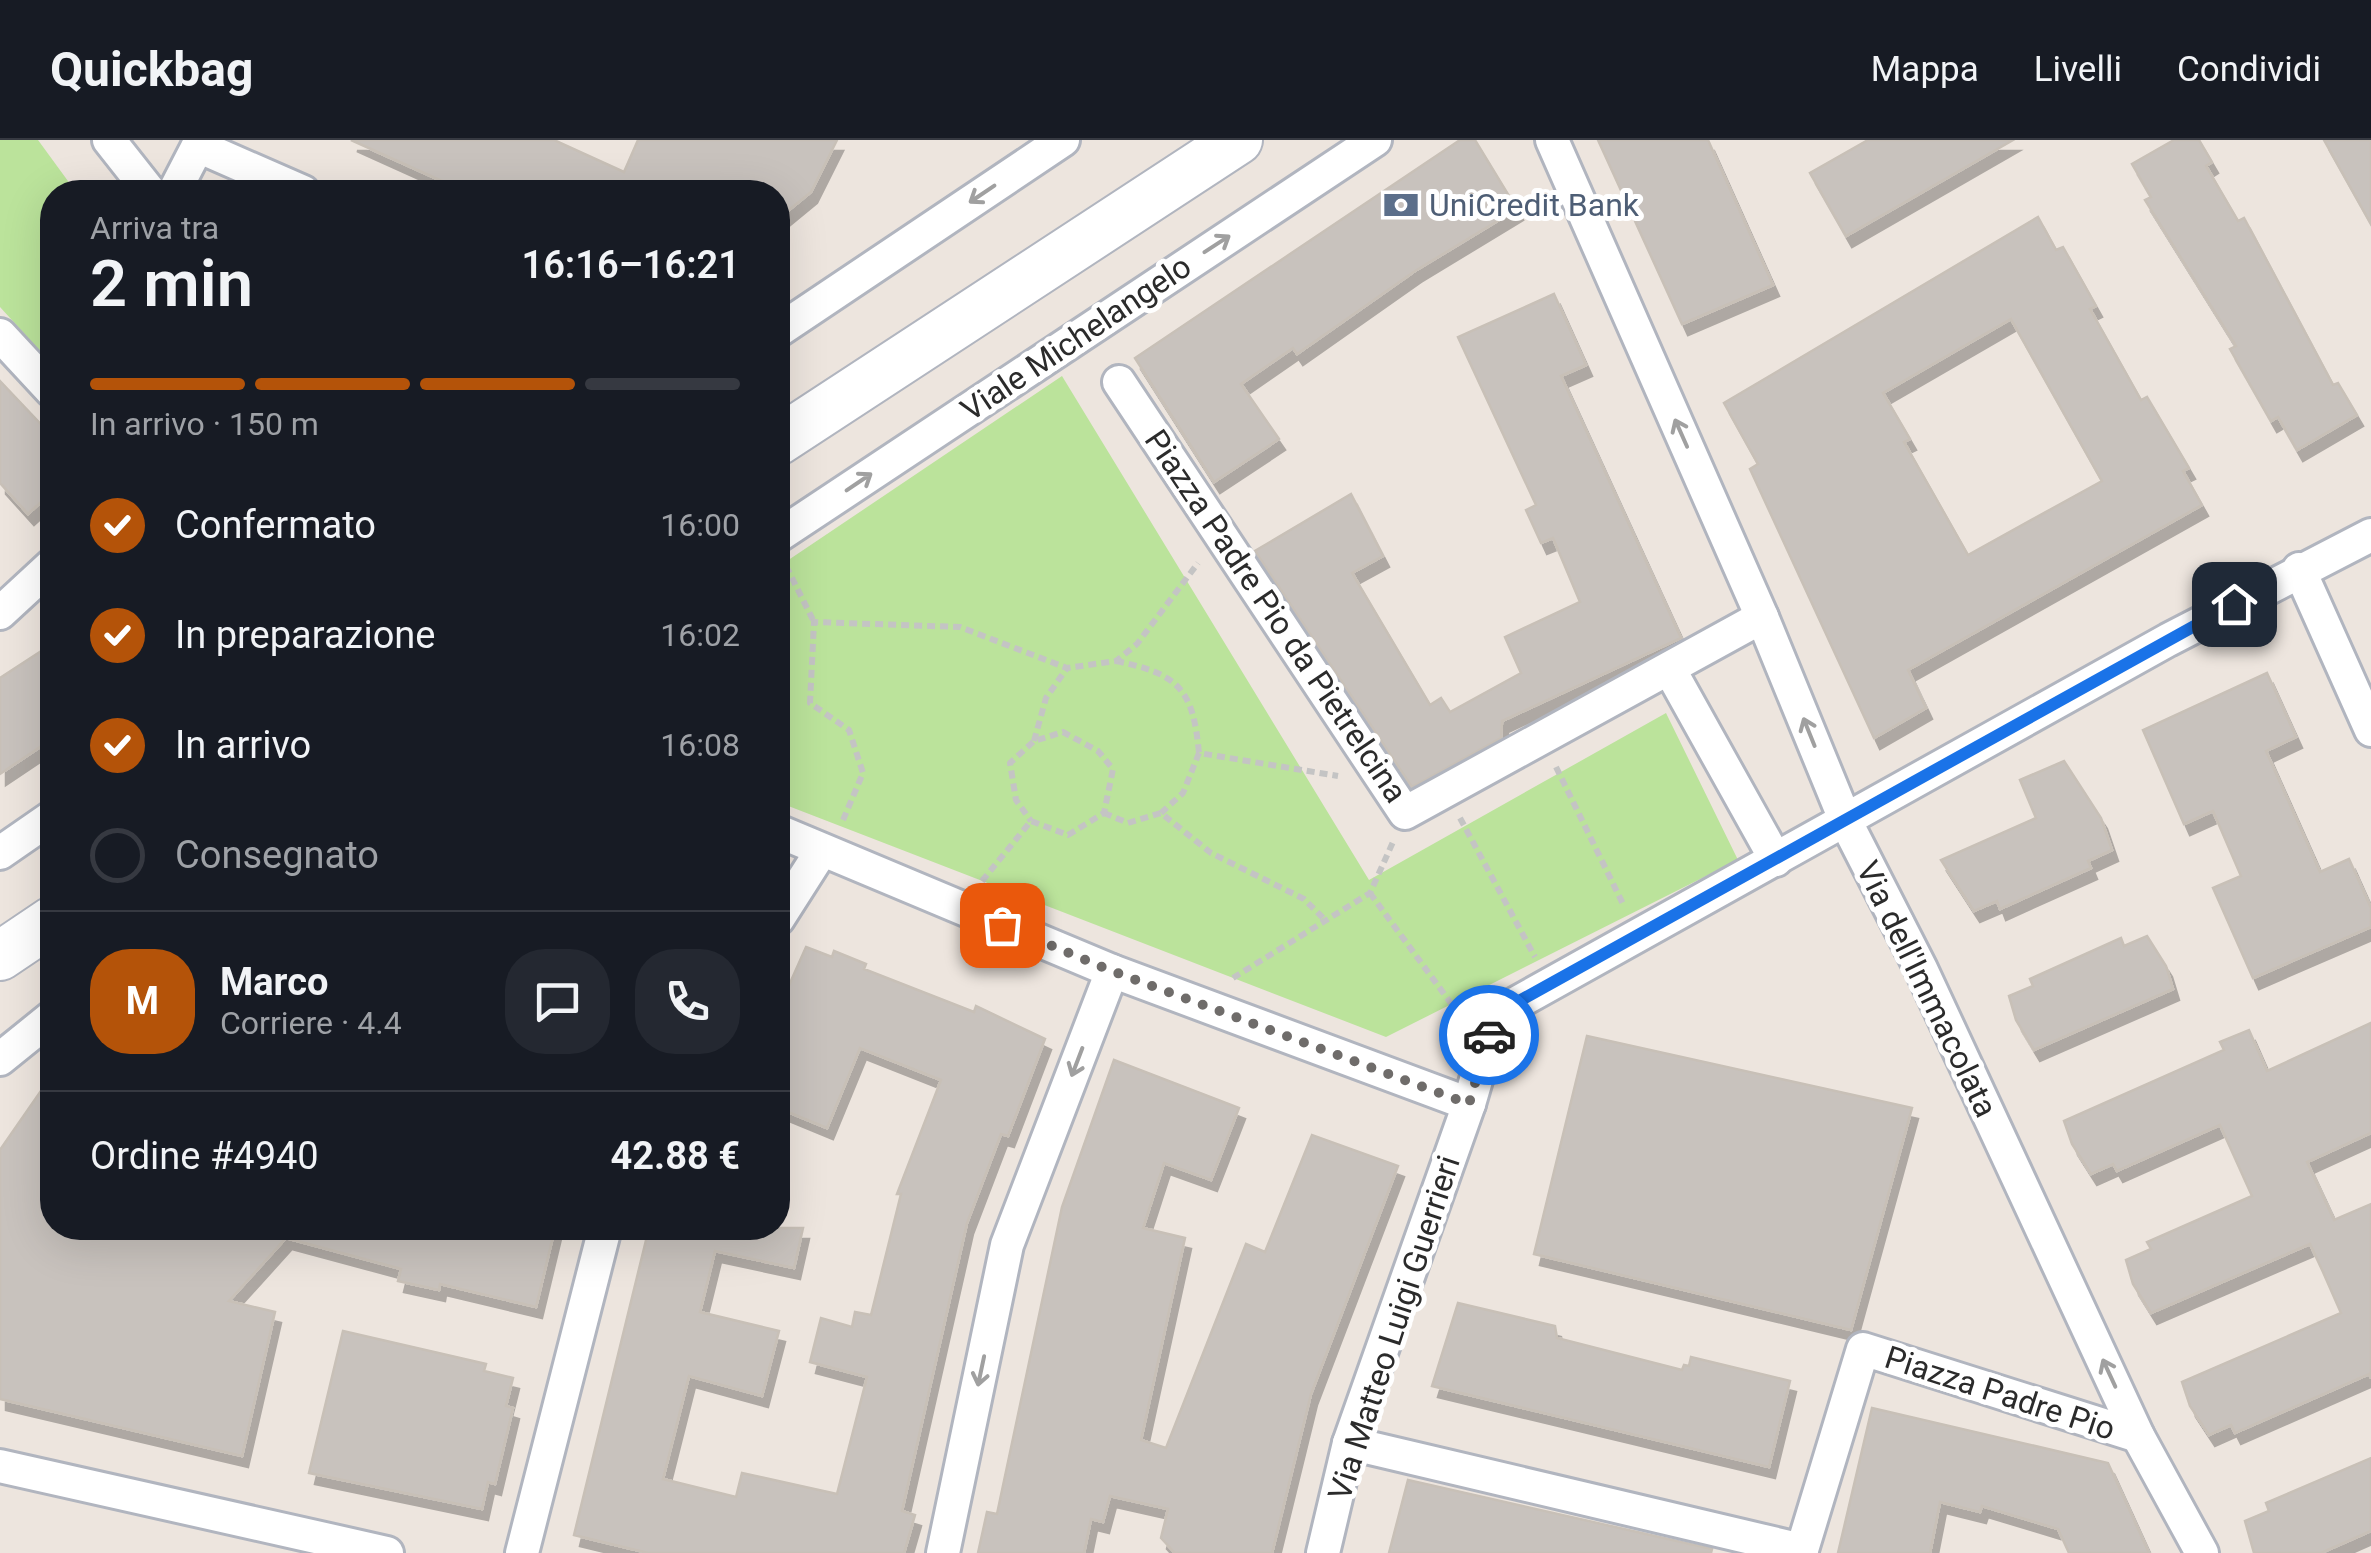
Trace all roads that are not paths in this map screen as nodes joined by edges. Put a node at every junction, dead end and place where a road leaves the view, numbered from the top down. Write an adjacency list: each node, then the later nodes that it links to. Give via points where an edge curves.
1 (109, 140): 7 (street)
2 (1063, 140): 10 (street, one-way to 10)
3 (1238, 140): 14 (street)
4 (1375, 140): 16 (street, Viale Michelangelo, one-way to 4)
5 (1552, 140): 20 (street, Via dell'Immacolata, one-way to 5)
6 (199, 143): 8 (street); 9 (street)
7 (141, 180)
8 (180, 180)
9 (278, 180)
10 (790, 323)
11 (0, 335): 12 (street)
12 (40, 378)
13 (1119, 382): 21 (street, Piazza Padre Pio da Pietrelcina, via 1405,813)
14 (790, 433)
15 (2371, 535): 17 (street, Via Matteo Luigi Guerrieri)
16 (790, 541)
17 (2299, 569): 22 (street); 23 (street, Via Matteo Luigi Guerrieri)
18 (40, 576): 19 (street)
19 (0, 614)
20 (1762, 617): 21 (street, Piazza Padre Pio da Pietrelcina); 23 (street, Via dell'Immacolata, one-way to 20)
21 (1670, 670): 28 (street)
22 (2371, 730)
23 (1846, 822): 28 (street, Via Matteo Luigi Guerrieri); 37 (street, Via dell'Immacolata, one-way to 23)
24 (40, 825): 27 (street)
25 (790, 835): 26 (street)
26 (822, 850): 29 (street); 32 (street)
27 (0, 853)
28 (1776, 860): 35 (street, Via Matteo Luigi Guerrieri, via 1494,1015)
29 (790, 896)
30 (40, 929): 31 (street)
31 (0, 956)
32 (1112, 971): 35 (street); 43 (street, one-way to 43, via 1007,1245)
33 (40, 1027): 34 (street)
34 (0, 1059)
35 (1469, 1104): 38 (street, Via Matteo Luigi Guerrieri)
36 (602, 1240): 42 (street)
37 (2138, 1436): 40 (street, Piazza Padre Pio, via 1863,1349); 45 (street, Via dell'Immacolata)
38 (1348, 1443): 40 (street); 44 (street, Via Matteo Luigi Guerrieri)
39 (0, 1466): 41 (street)
40 (1802, 1552)
41 (388, 1553)
42 (522, 1553)
43 (943, 1553)
44 (1324, 1553)
45 (2202, 1553)

